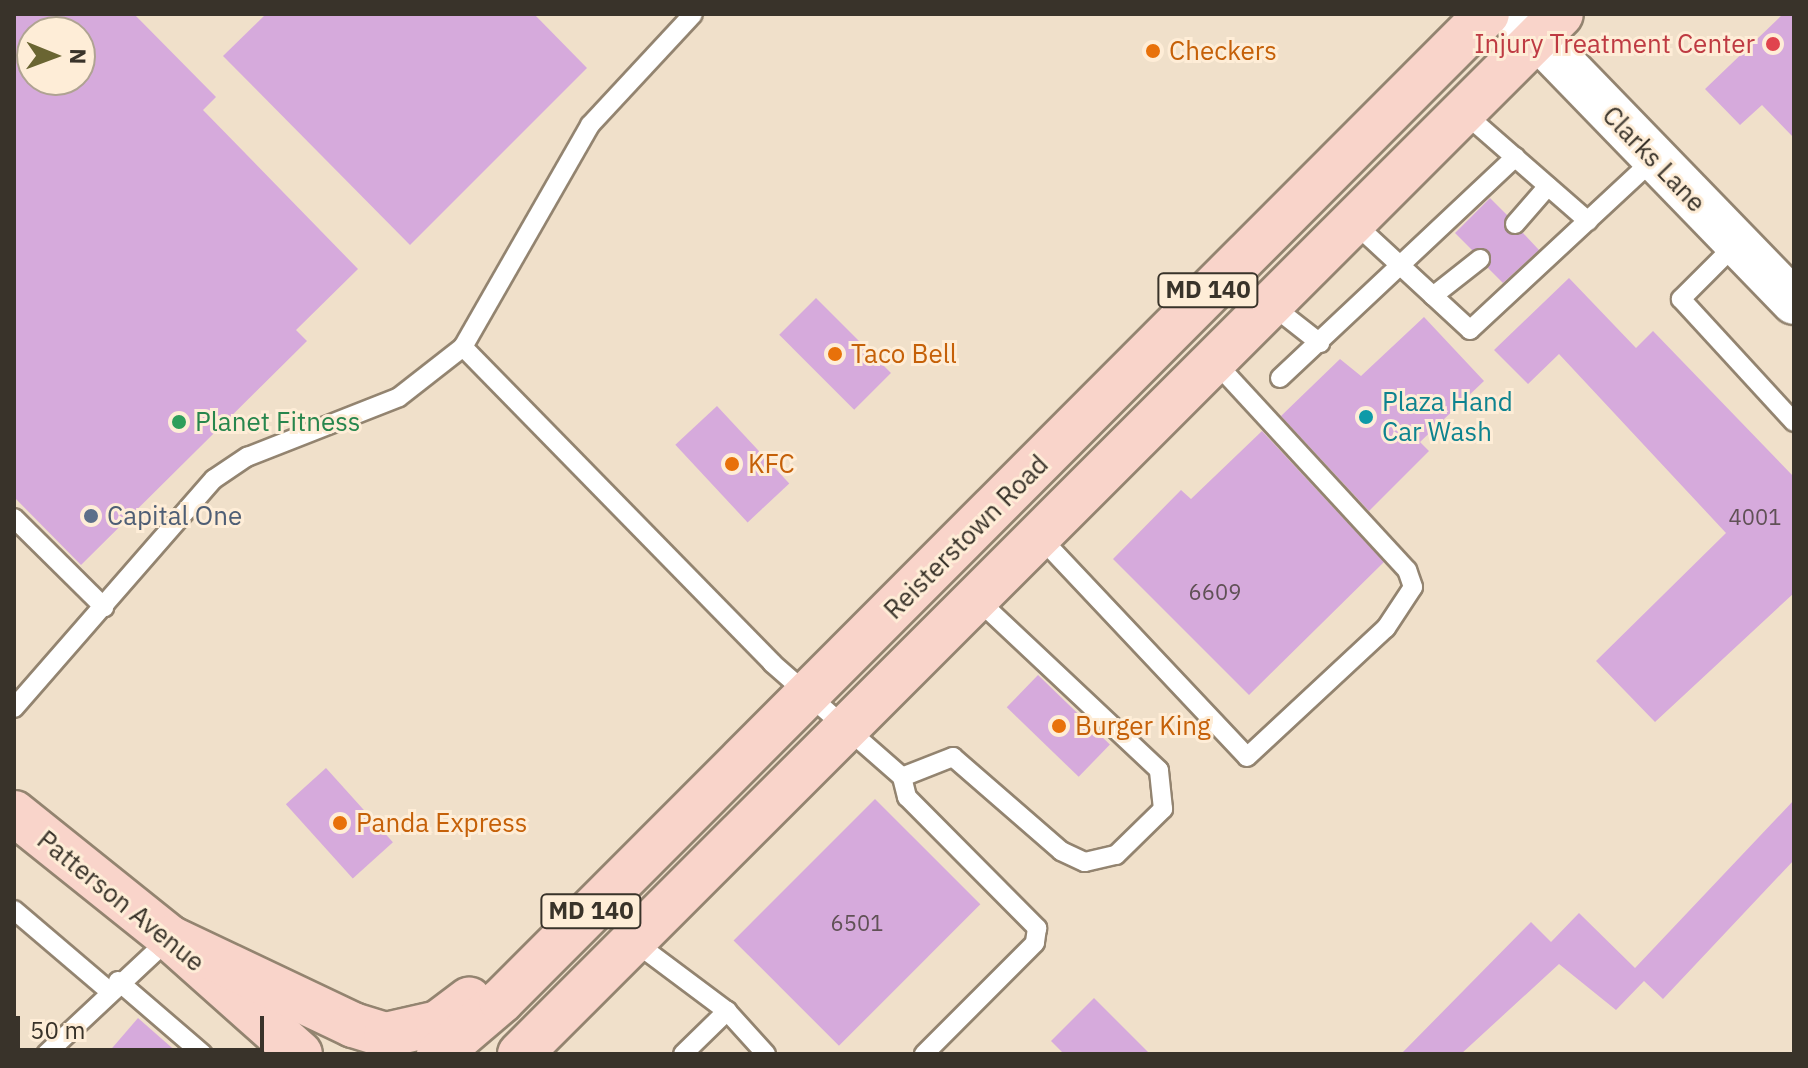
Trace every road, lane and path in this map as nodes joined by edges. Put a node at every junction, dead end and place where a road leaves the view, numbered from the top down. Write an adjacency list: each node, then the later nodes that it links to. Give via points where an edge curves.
1 (693, 14): 18 (lane, via 596,116)
2 (1487, 14): 20 (main road, Reisterstown Road / MD 140)
3 (1537, 22): 4 (main road, Reisterstown Road / MD 140); 6 (street, Clarks Lane)
4 (1461, 110): 5 (lane); 8 (main road, Reisterstown Road / MD 140)
5 (1515, 157): 7 (lane); 13 (lane)
6 (1654, 159): 9 (lane); 11 (street, Clarks Lane)
7 (1548, 186): 9 (lane); 10 (lane)
8 (1351, 220): 13 (lane); 16 (main road, Reisterstown Road / MD 140)
9 (1588, 221): 15 (lane, via 1470,330)
10 (1515, 224)
11 (1736, 244): 14 (street, Clarks Lane); 22 (lane, via 1681,299)
12 (1480, 259): 15 (lane)
13 (1403, 267): 15 (lane); 17 (lane)
14 (1788, 285)
15 (1433, 296)
16 (1268, 302): 17 (lane); 19 (main road, Reisterstown Road / MD 140)
17 (1320, 343): 21 (lane)
18 (463, 347): 26 (lane, via 399,397 259,451 214,479); 27 (lane)
19 (1212, 360): 24 (main road, Reisterstown Road / MD 140); 24 (lane, via 1407,570 1413,587 1386,628 1247,757)
20 (1131, 366): 24 (main road, via 1100,429 1033,501); 27 (main road, Reisterstown Road / MD 140)
21 (1280, 378)
22 (1794, 422)
23 (14, 518): 26 (lane)
24 (1037, 533): 25 (main road, Reisterstown Road / MD 140)
25 (976, 598): 29 (main road, Reisterstown Road / MD 140); 30 (lane, via 1159,770 1163,809 1116,855 1085,862 1061,851 953,757)
26 (104, 607): 28 (lane)
27 (809, 693): 29 (lane); 32 (main road, Reisterstown Road / MD 140)
28 (14, 708)
29 (842, 726): 30 (lane); 35 (main road, Reisterstown Road / MD 140)
30 (902, 777): 45 (lane, via 907,797 1037,928 1035,943)
31 (14, 813): 34 (main road, Patterson Avenue)
32 (679, 821): 34 (main road, via 563,911 456,1013 402,1035 353,1025); 41 (main road, Reisterstown Road / MD 140, via 501,1001)
33 (14, 910): 36 (lane)
34 (170, 938): 36 (lane); 40 (main road, Patterson Avenue)
35 (632, 940): 37 (lane); 42 (main road, Reisterstown Road / MD 140)
36 (113, 985): 38 (lane); 39 (lane)
37 (727, 1011): 43 (lane); 44 (lane)
38 (46, 1054)
39 (203, 1054)
40 (300, 1054)
41 (439, 1054)
42 (520, 1054)
43 (683, 1054)
44 (766, 1054)
45 (924, 1054)

